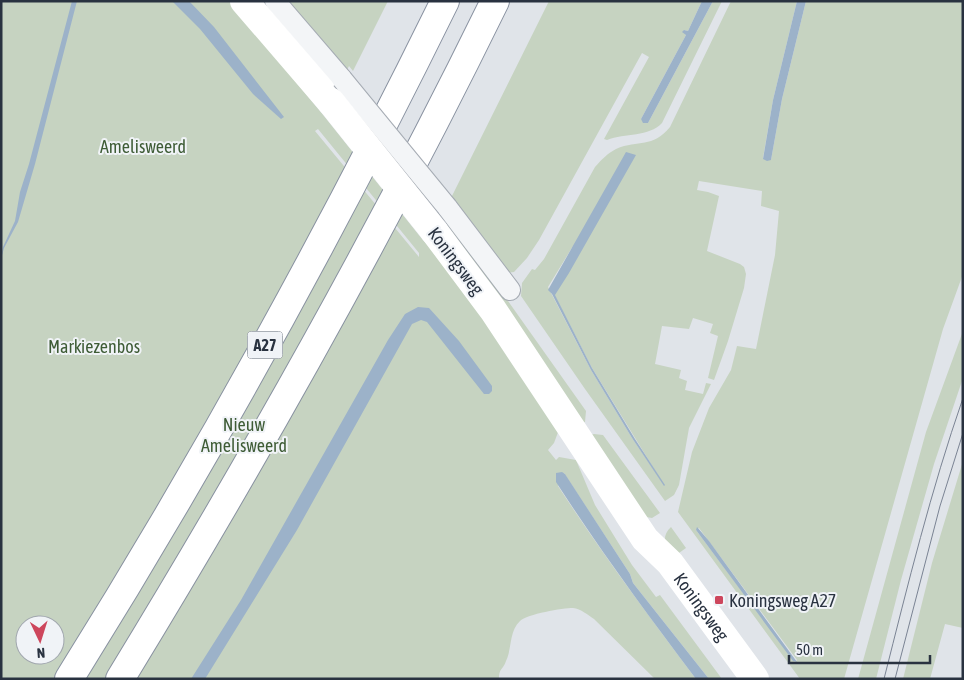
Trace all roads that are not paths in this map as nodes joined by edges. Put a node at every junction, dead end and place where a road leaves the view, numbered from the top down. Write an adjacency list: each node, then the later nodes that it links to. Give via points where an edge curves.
1 (244, 1): 5 (main road, Koningsweg)
2 (276, 1): 5 (street, Koningsweg)
3 (445, 1): 8 (main road, A27, via 288,303 146,552)
4 (495, 1): 9 (main road, A27, via 345,293 198,552)
5 (337, 90): 6 (street, Koningsweg, bridge, via 447,207); 7 (main road, Koningsweg, bridge, via 493,310)
6 (510, 290)
7 (645, 538): 10 (main road, Koningsweg, via 668,592); 11 (main road, Koningsweg, via 670,563)
8 (69, 679)
9 (120, 679)
10 (733, 679)
11 (755, 679)

